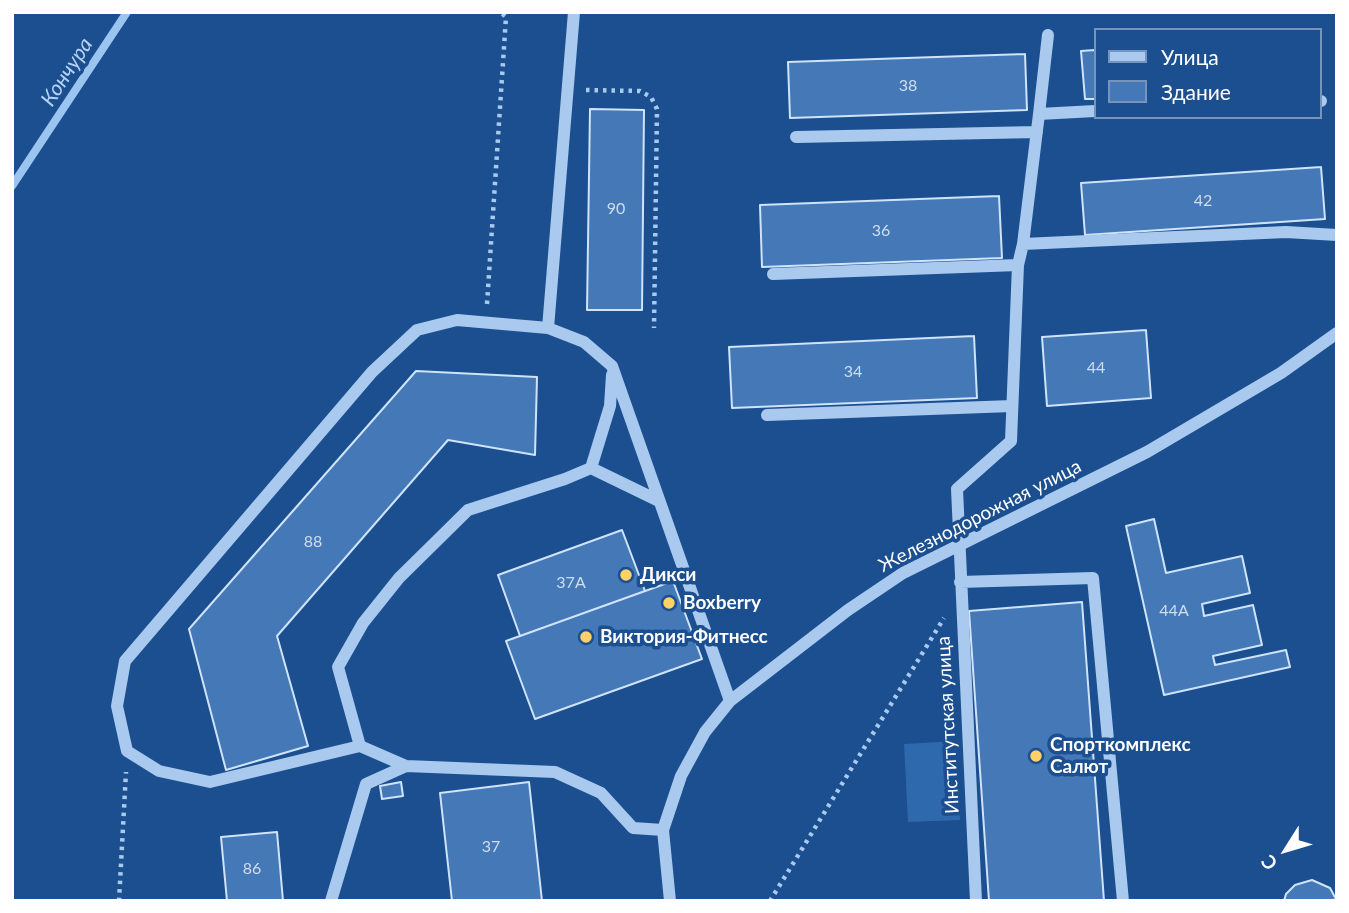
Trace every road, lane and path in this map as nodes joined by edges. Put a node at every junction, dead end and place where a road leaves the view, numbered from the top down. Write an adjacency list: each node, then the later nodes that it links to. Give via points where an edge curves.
1 (500, 12): 13 (path, via 506,17)
2 (574, 12): 4 (street)
3 (1048, 36): 6 (street, Институтская улица)
4 (568, 90): 14 (street); 15 (path, via 640,91 655,102)
5 (1094, 111): 6 (street)
6 (1038, 114): 7 (street, Институтская улица)
7 (1037, 132): 8 (street); 10 (street, Институтская улица)
8 (796, 137)
9 (1337, 234): 10 (street, via 1286,232)
10 (1023, 244): 11 (street, Институтская улица)
11 (1018, 265): 12 (street); 18 (street, Институтская улица)
12 (773, 274)
13 (486, 323): 14 (street); 27 (street, via 457,320 416,330 381,364 125,661 117,706)
14 (548, 328): 17 (street, via 584,342)
15 (654, 328)
16 (1337, 333): 22 (street, Железнодорожная улица, via 1281,373 1147,452)
17 (612, 366): 20 (street, via 610,406); 21 (street)
18 (1012, 406): 19 (street); 22 (street, Институтская улица, via 1011,441 957,489)
19 (767, 415)
20 (591, 468): 21 (street); 26 (street, via 468,510 399,578 363,623 338,667)
21 (659, 501): 25 (street)
22 (957, 547): 23 (street, Институтская улица); 25 (street, Железнодорожная улица, via 903,573 848,610)
23 (960, 582): 24 (street, Институтская улица); 35 (street, via 1093,578)
24 (960, 599): 33 (path, via 938,626); 34 (street, Институтская улица)
25 (730, 701): 29 (street, Железнодорожная улица, via 681,776)
26 (360, 746): 27 (street, via 210,782 159,771); 28 (street)
27 (127, 751): 30 (path)
28 (406, 766): 29 (street, via 555,772 601,793 633,828); 31 (street, via 366,784)
29 (663, 830): 32 (street, Железнодорожная улица)
30 (119, 901)
31 (331, 901)
32 (670, 901)
33 (770, 901)
34 (976, 901)
35 (1123, 901)

